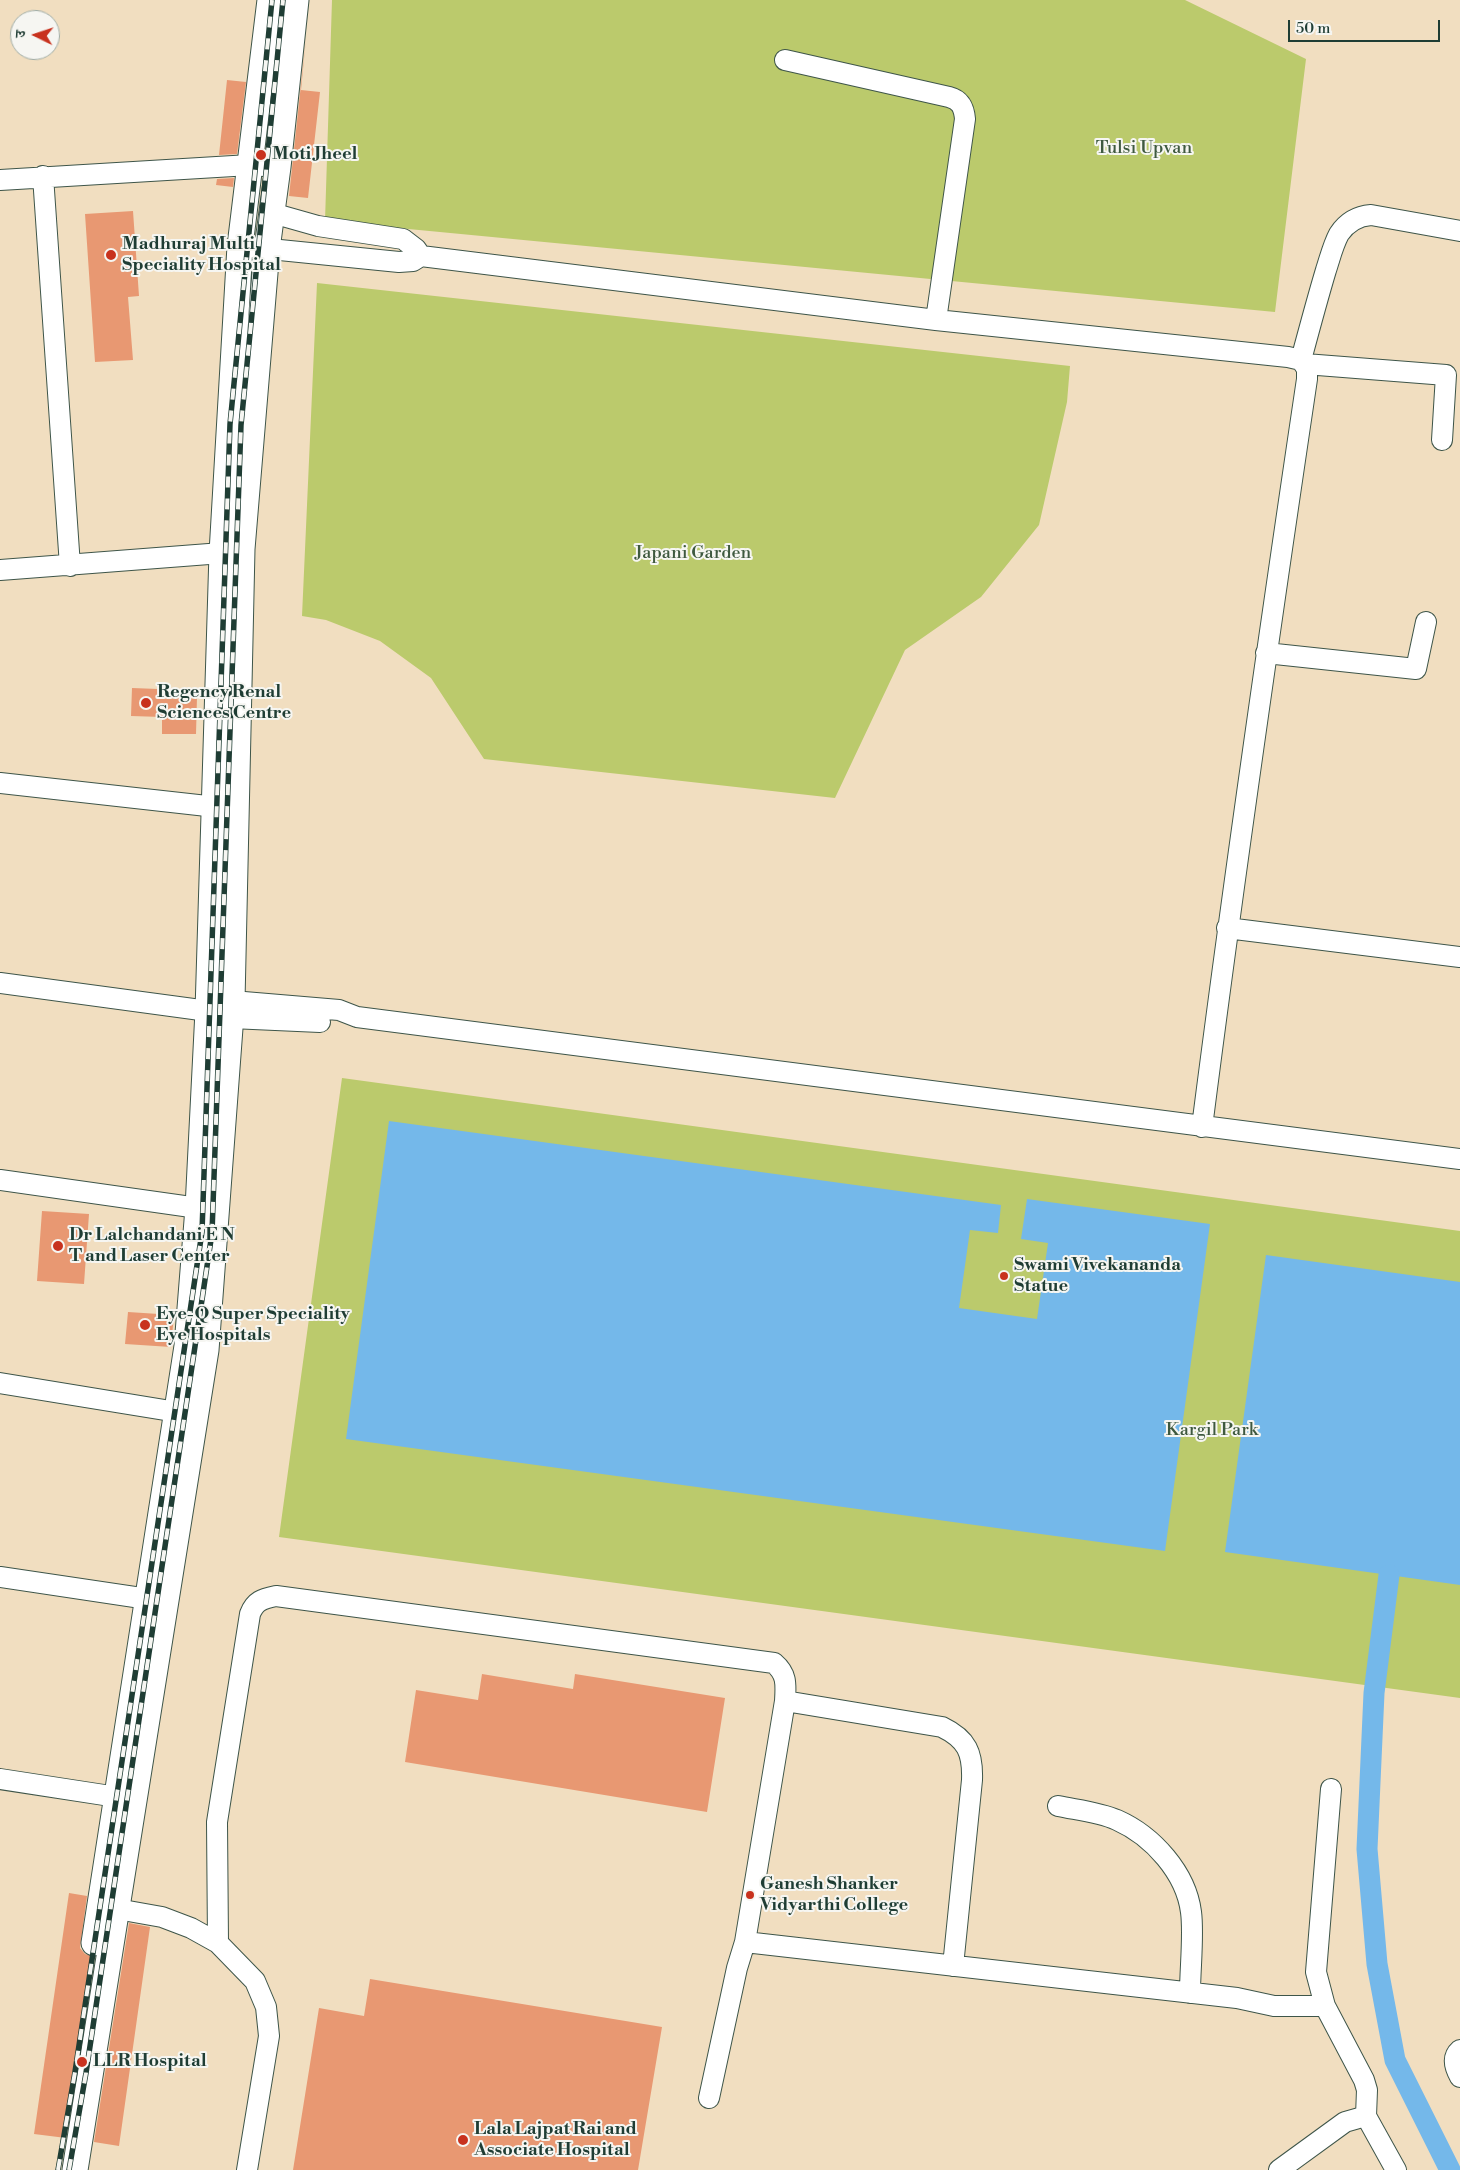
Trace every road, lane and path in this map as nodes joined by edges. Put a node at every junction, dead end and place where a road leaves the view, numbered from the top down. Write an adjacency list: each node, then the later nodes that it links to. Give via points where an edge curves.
1 (270, 0): 4 (main road)
2 (296, 0): 5 (main road)
3 (785, 60): 13 (street, via 949,96 962,106 965,119)
4 (250, 165): 5 (street); 6 (street); 10 (main road)
5 (278, 167): 8 (main road)
6 (43, 176): 7 (street); 17 (street)
7 (0, 180)
8 (272, 213): 11 (main road); 12 (street, via 318,226 403,239)
9 (1460, 231): 14 (street, via 1371,215 1351,221 1334,246 1314,310)
10 (240, 246): 11 (street); 16 (main road)
11 (267, 249): 12 (street, via 399,262 413,261); 26 (main road, via 242,549)
12 (421, 256): 13 (street)
13 (936, 320): 14 (street, via 1288,357)
14 (1303, 362): 15 (street, via 1446,375); 20 (street, via 1307,379)
15 (1442, 440)
16 (222, 553): 17 (street); 22 (main road)
17 (70, 566): 18 (street)
18 (0, 570)
19 (1426, 622): 20 (street, via 1416,670)
20 (1266, 653): 23 (street)
21 (0, 783): 22 (street)
22 (216, 807): 26 (main road)
23 (1227, 928): 24 (street); 27 (street)
24 (1460, 957)
25 (0, 983): 26 (street)
26 (224, 1010): 27 (street, via 339,1010 357,1018); 30 (main road); 35 (main road, via 206,1350)
27 (1202, 1127): 28 (street)
28 (1460, 1159)
29 (0, 1180): 30 (street)
30 (198, 1208): 32 (main road, via 187,1346)
31 (0, 1383): 32 (street)
32 (177, 1412): 34 (main road)
33 (0, 1577): 34 (street)
34 (148, 1599): 35 (main road)
35 (144, 1679): 39 (main road); 41 (main road)
36 (786, 1700): 42 (street); 43 (street, via 786,1679 782,1670 774,1663 759,1659 586,1639 276,1596 264,1598 254,1604 250,1614 217,1822); 44 (street, via 942,1727 954,1733 966,1746 972,1760 972,1780)
37 (0, 1779): 39 (street)
38 (1331, 1789): 46 (street, via 1316,1955 1319,1987)
39 (117, 1797): 51 (main road)
40 (1058, 1806): 45 (street, via 1117,1820 1142,1835 1174,1867 1191,1912)
41 (117, 1909): 43 (street, via 162,1917); 52 (main road)
42 (746, 1942): 44 (street); 49 (street, via 737,1968)
43 (218, 1943): 53 (street, via 255,1981 266,2007 269,2036)
44 (953, 1966): 45 (street)
45 (1190, 1993): 46 (street, via 1274,2006)
46 (1325, 2006): 50 (street, via 1364,2080)
47 (1460, 2050): 48 (street, via 1455,2057 1455,2065)
48 (1460, 2077)
49 (709, 2098)
50 (1366, 2116): 54 (street, via 1345,2122); 55 (street)
51 (59, 2170)
52 (75, 2170)
53 (247, 2170)
54 (1278, 2170)
55 (1396, 2170)

